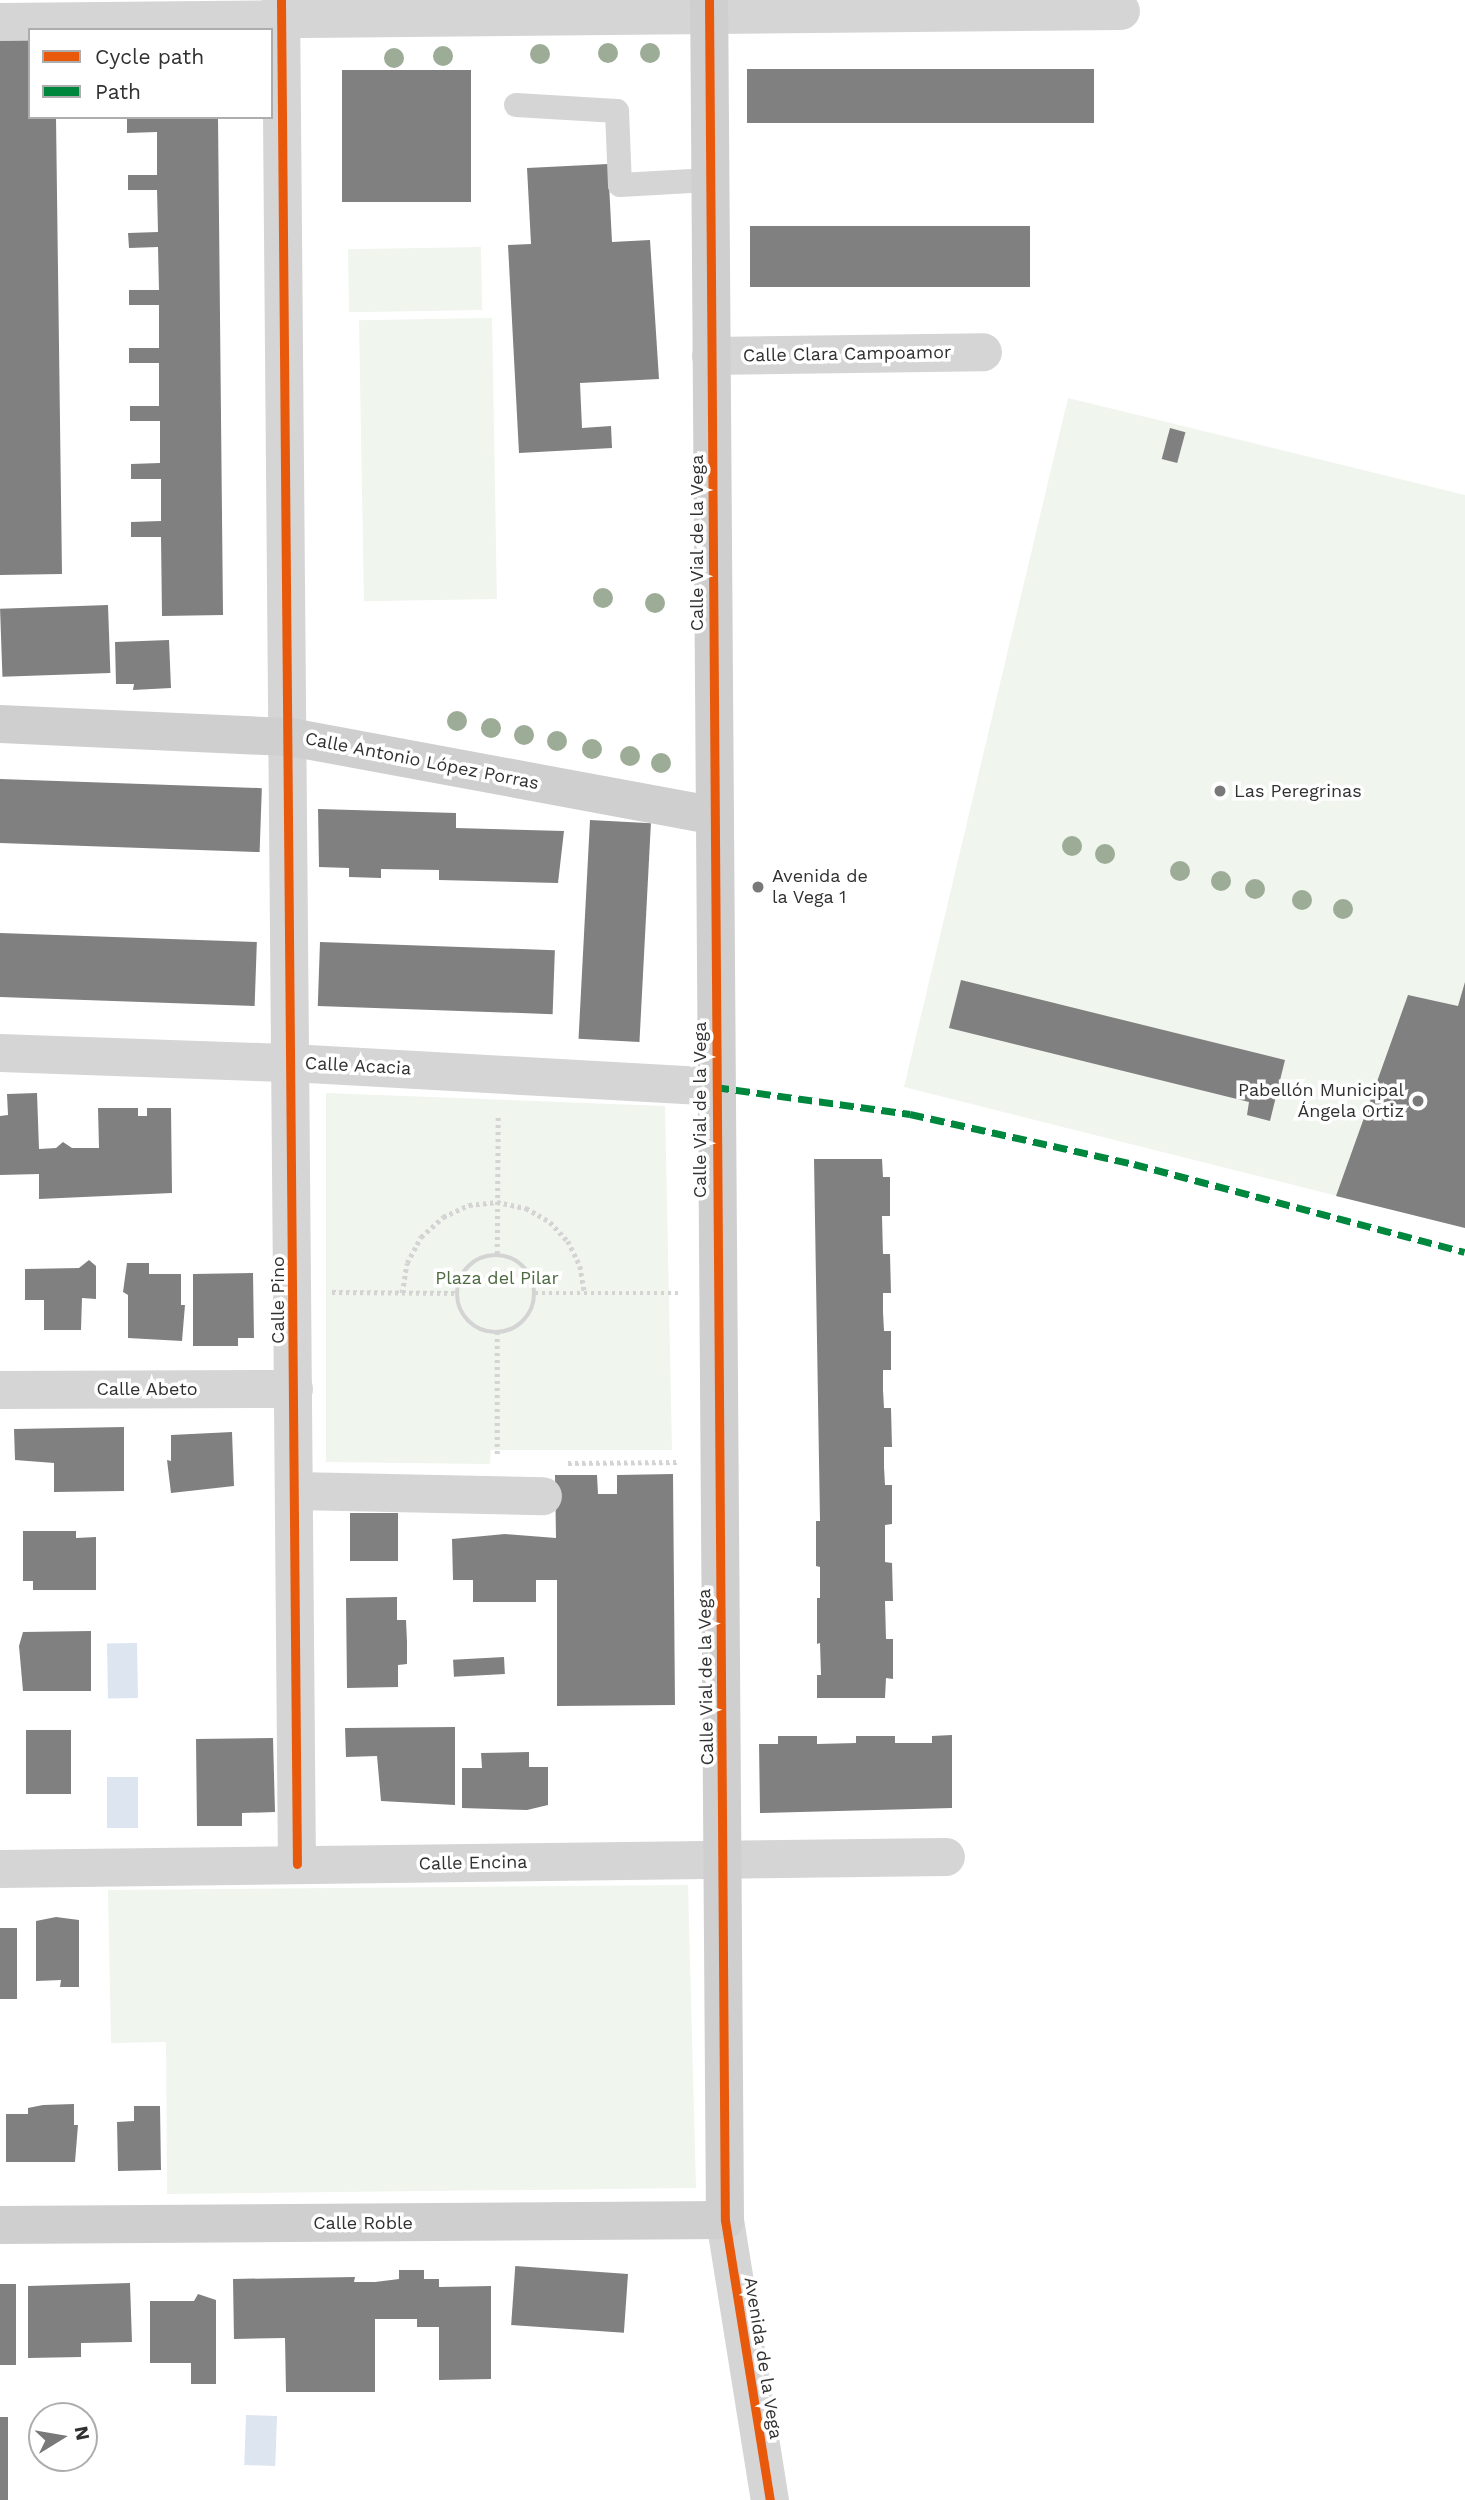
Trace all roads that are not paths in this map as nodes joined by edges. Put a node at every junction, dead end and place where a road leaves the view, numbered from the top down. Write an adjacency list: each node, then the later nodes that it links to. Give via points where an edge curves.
1 (709, 7): 2 (street); 3 (street); 6 (street, Calle Vial de la Vega)
2 (281, 9): 4 (street); 10 (street, Calle Pino)
3 (1121, 11)
4 (0, 22)
5 (516, 106): 6 (lane, via 617,111 620,185)
6 (709, 180): 8 (street, Calle Vial de la Vega)
7 (983, 352): 8 (street, Calle Clara Campoamor)
8 (711, 356): 11 (street, Calle Vial de la Vega)
9 (0, 724): 10 (street, Calle Antonio López Porras)
10 (290, 737): 11 (street, Calle Antonio López Porras); 13 (street, Calle Pino)
11 (715, 816): 14 (street, Calle Vial de la Vega)
12 (0, 1053): 13 (street, Calle Acacia)
13 (292, 1063): 14 (street, Calle Acacia); 15 (street, Calle Pino)
14 (715, 1087): 20 (street, Calle Vial de la Vega)
15 (294, 1388): 16 (street, Calle Abeto); 17 (street, Calle Pino)
16 (0, 1390)
17 (295, 1490): 18 (street); 21 (street, Calle Pino)
18 (543, 1496)
19 (946, 1857): 20 (street, Calle Encina)
20 (724, 1860): 21 (street, Calle Encina); 23 (street, Calle Vial de la Vega)
21 (297, 1864): 22 (street, Calle Encina)
22 (0, 1869)
23 (726, 2220): 24 (street, Calle Roble); 25 (street, Avenida de la Vega)
24 (0, 2225)
25 (770, 2500)

